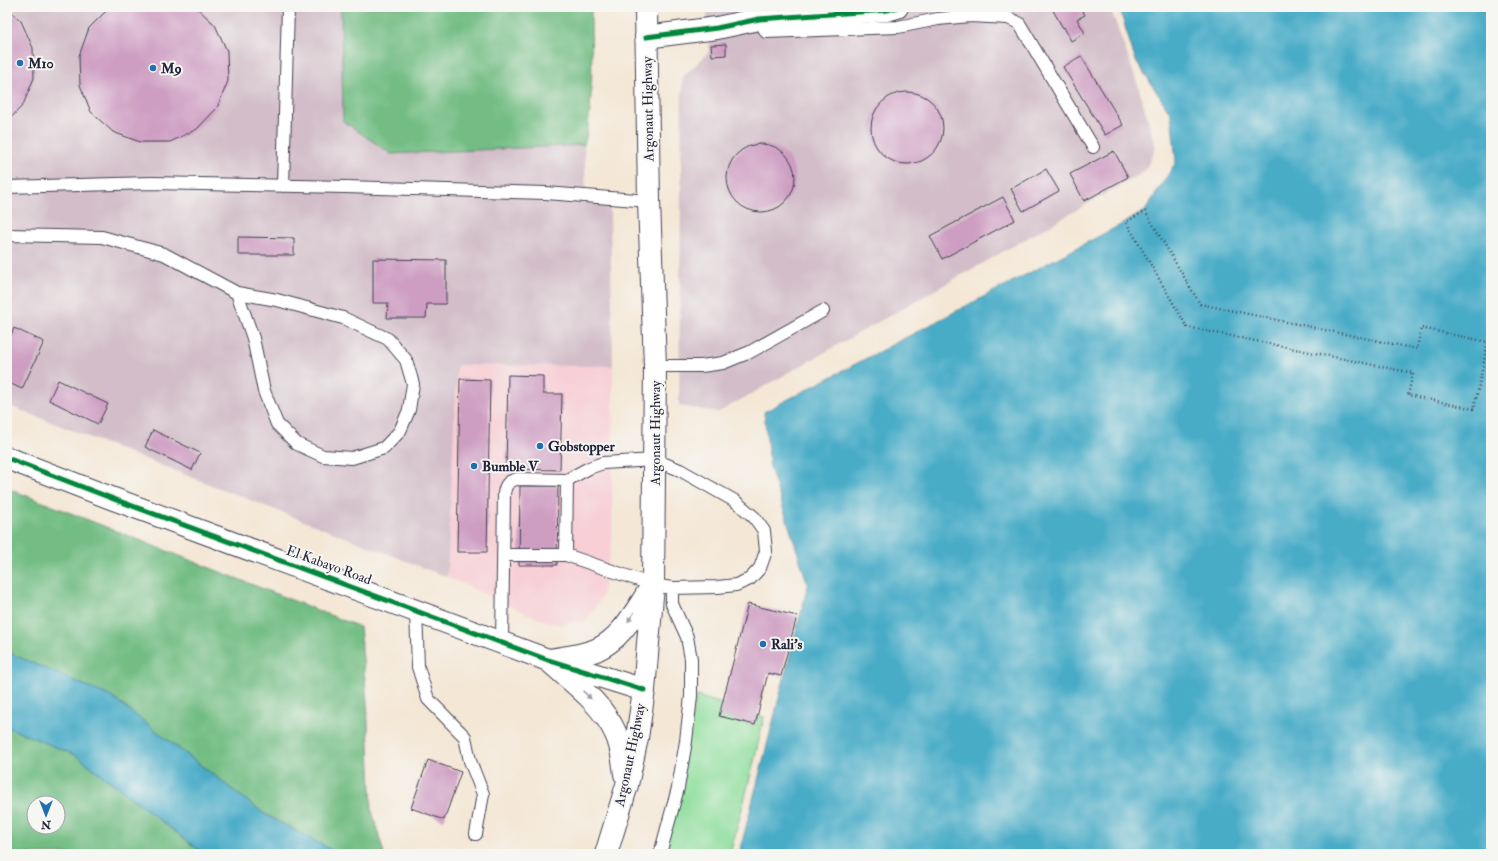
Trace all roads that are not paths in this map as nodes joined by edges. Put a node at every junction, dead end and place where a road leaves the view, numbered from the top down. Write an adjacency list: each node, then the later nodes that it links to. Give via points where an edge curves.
1 (288, 7): 7 (lane)
2 (646, 7): 5 (main road, Argonaut Highway)
3 (897, 7): 4 (main road, via 887,10)
4 (758, 13): 5 (main road, via 717,28); 6 (lane, via 766,32 898,27 970,16 1008,18 1019,23)
5 (646, 37): 9 (main road, Argonaut Highway)
6 (1093, 147)
7 (284, 186): 8 (lane, via 152,183); 9 (lane, via 546,194)
8 (7, 187)
9 (649, 201): 13 (main road, Argonaut Highway)
10 (7, 235): 11 (lane, via 102,237 164,254)
11 (237, 293): 11 (lane, via 253,338 264,391 277,424 297,444 323,456 352,458 384,448 400,431 410,410 412,384 406,360 388,339 343,318 277,300)
12 (823, 311): 13 (lane, via 750,352 723,363 701,366)
13 (655, 366): 15 (main road, Argonaut Highway)
14 (7, 458): 20 (main road, El Kabayo Road)
15 (655, 460): 16 (lane, via 603,463); 19 (main road, Argonaut Highway); 19 (lane, via 680,470 735,501 754,516 764,531 766,551 760,568 750,579 736,585)
16 (567, 480): 17 (lane, via 517,479 507,483 504,494); 18 (lane)
17 (503, 555): 18 (lane); 21 (lane)
18 (566, 555): 19 (lane)
19 (662, 587): 22 (main road, one-way to 22, via 611,641 597,650); 23 (main road, Argonaut Highway); 27 (lane, via 687,638 692,658 692,696 678,788)
20 (416, 611): 21 (main road, El Kabayo Road); 25 (lane, via 418,667 428,699 465,737 470,761 484,794)
21 (502, 643): 22 (main road, El Kabayo Road)
22 (548, 660): 23 (main road, El Kabayo Road); 24 (main road, one-way to 24, via 606,715 616,733)
23 (644, 690): 24 (main road, Argonaut Highway)
24 (627, 785): 26 (main road, Argonaut Highway)
25 (476, 834)
26 (606, 854)
27 (660, 854)

